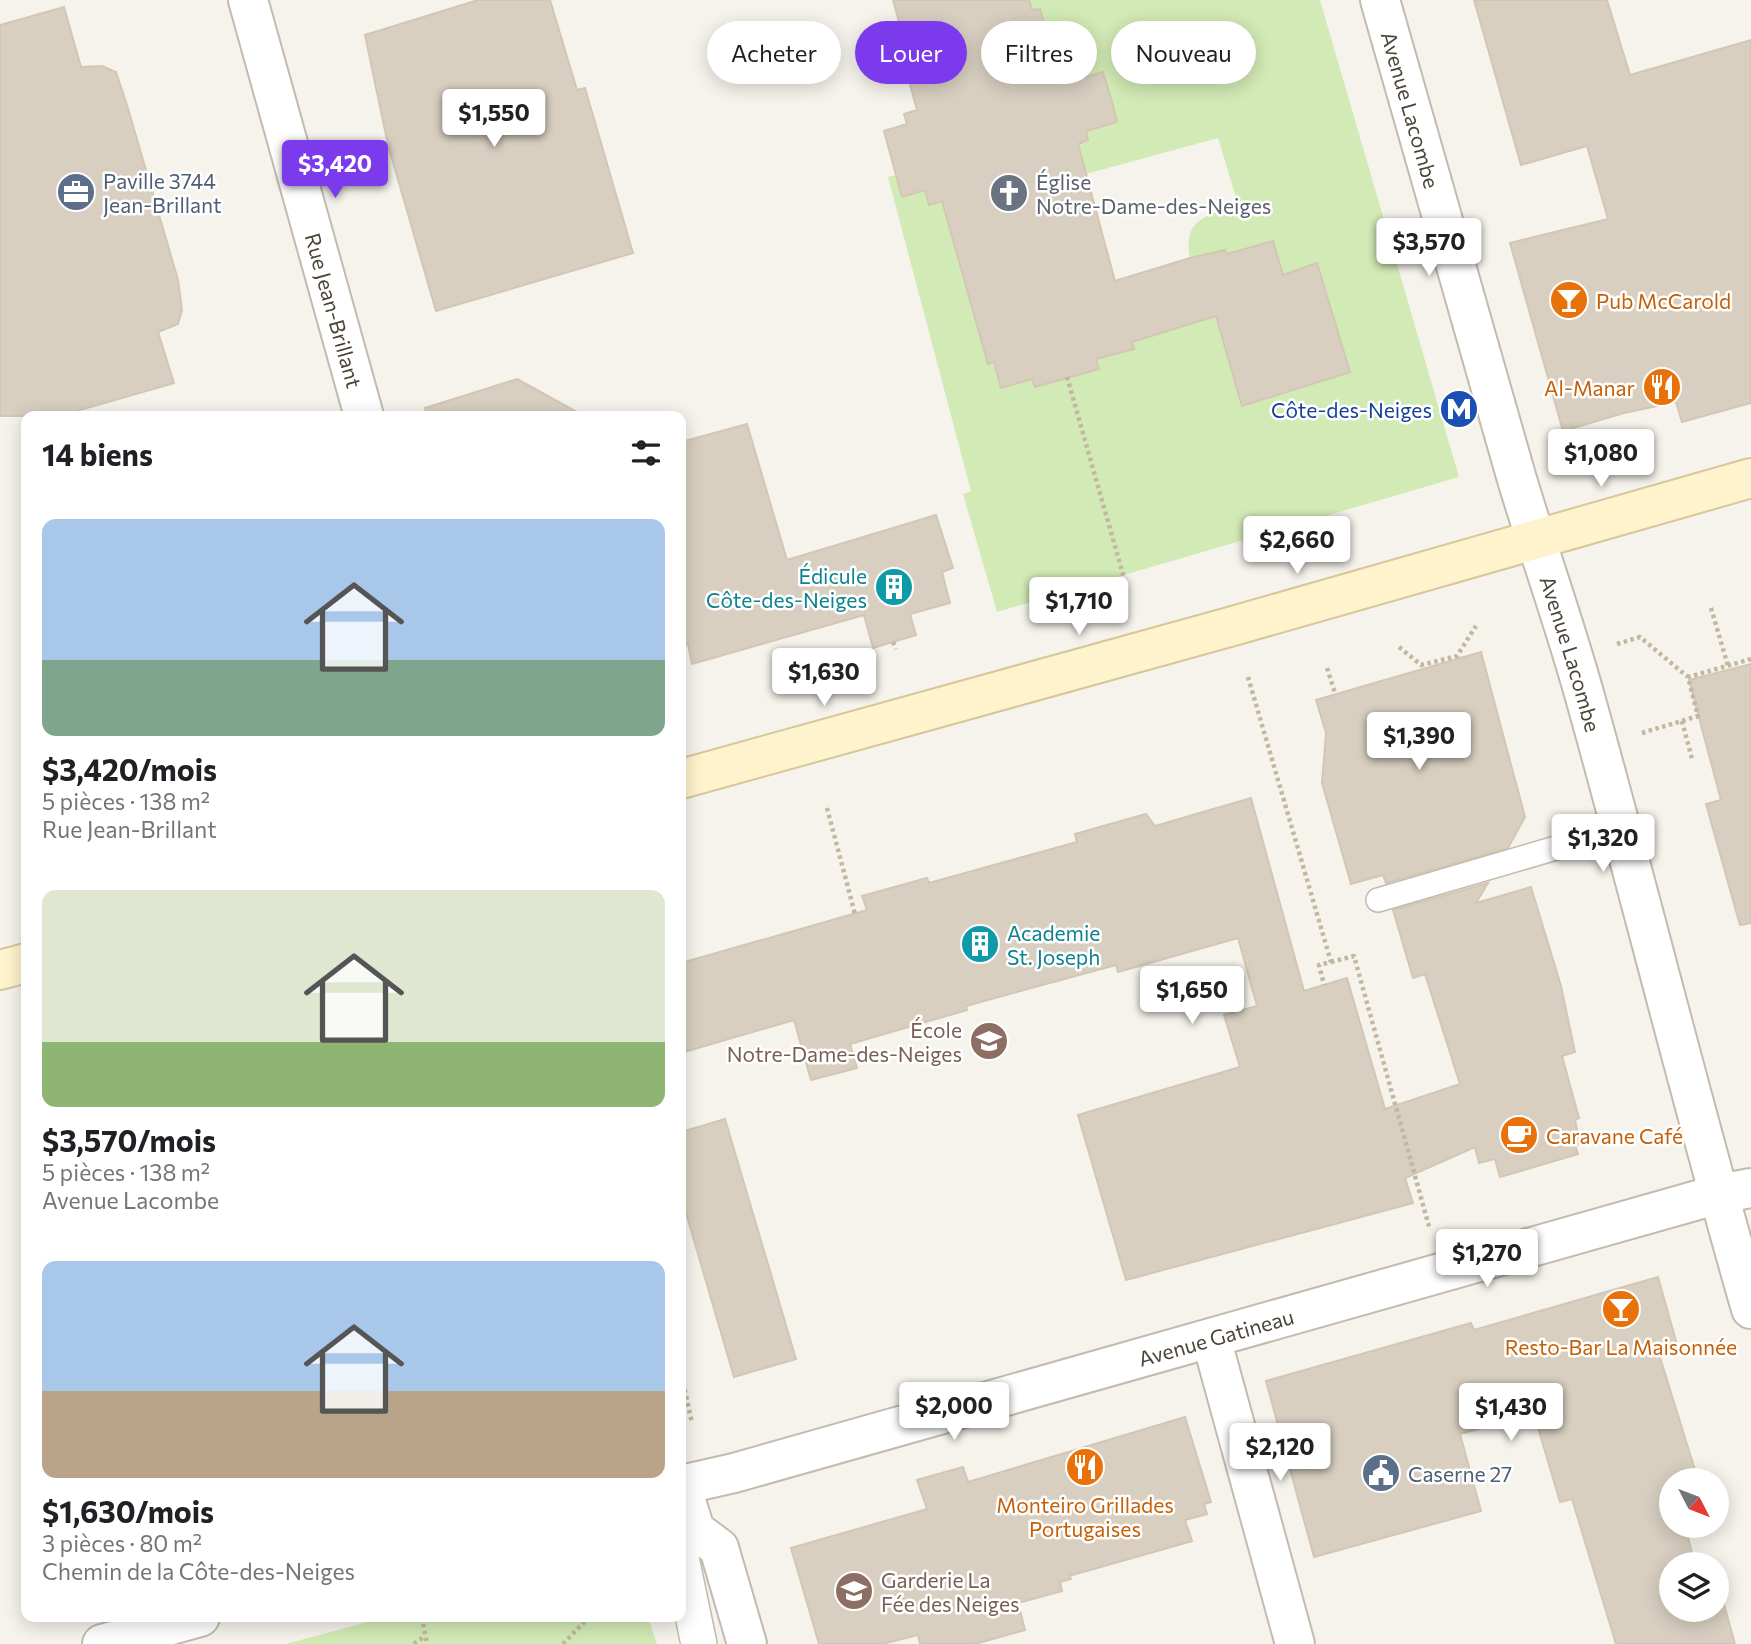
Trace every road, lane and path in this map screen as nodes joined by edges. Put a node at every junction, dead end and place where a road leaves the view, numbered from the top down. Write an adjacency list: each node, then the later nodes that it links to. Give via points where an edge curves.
1 (248, 0): 4 (street, Rue Jean-Brillant)
2 (1380, 0): 6 (street, Avenue Lacombe)
3 (1068, 377): 7 (path)
4 (363, 411)
5 (1751, 478): 6 (main road)
6 (1535, 540): 23 (main road); 25 (street, Avenue Lacombe)
7 (1126, 585)
8 (1711, 608): 15 (path)
9 (1476, 626): 12 (path, via 1457,656 1421,665)
10 (893, 642): 13 (path)
11 (1617, 643): 18 (path, via 1640,637)
12 (1399, 647)
13 (896, 649)
14 (1751, 659): 15 (path)
15 (1728, 666): 18 (path)
16 (1327, 668): 19 (path)
17 (1248, 677): 28 (path)
18 (1688, 677): 20 (path, via 1698,716)
19 (1335, 693)
20 (1682, 721): 21 (path); 22 (path)
21 (1642, 733)
22 (1692, 759)
23 (686, 778)
24 (827, 808): 27 (path)
25 (1621, 829): 26 (lane); 32 (street, Avenue Lacombe)
26 (1378, 900)
27 (855, 914)
28 (1331, 962): 31 (path, via 1319,965); 33 (path, via 1354,956)
29 (21, 964): 30 (main road)
30 (0, 970)
31 (1324, 985)
32 (1735, 1191): 34 (street, Avenue Lacombe); 35 (street, Avenue Gatineau)
33 (1430, 1230)
34 (1751, 1309)
35 (1211, 1338): 38 (street, Avenue Gatineau); 50 (street)
36 (686, 1396): 37 (path)
37 (692, 1423)
38 (686, 1484)
39 (686, 1547): 48 (street); 49 (street, via 719,1548)
40 (182, 1622): 44 (street)
41 (423, 1622): 43 (path)
42 (584, 1622): 47 (path)
43 (425, 1636): 45 (path); 46 (path)
44 (102, 1644)
45 (414, 1644)
46 (427, 1644)
47 (564, 1644)
48 (699, 1644)
49 (747, 1644)
50 (1294, 1644)

